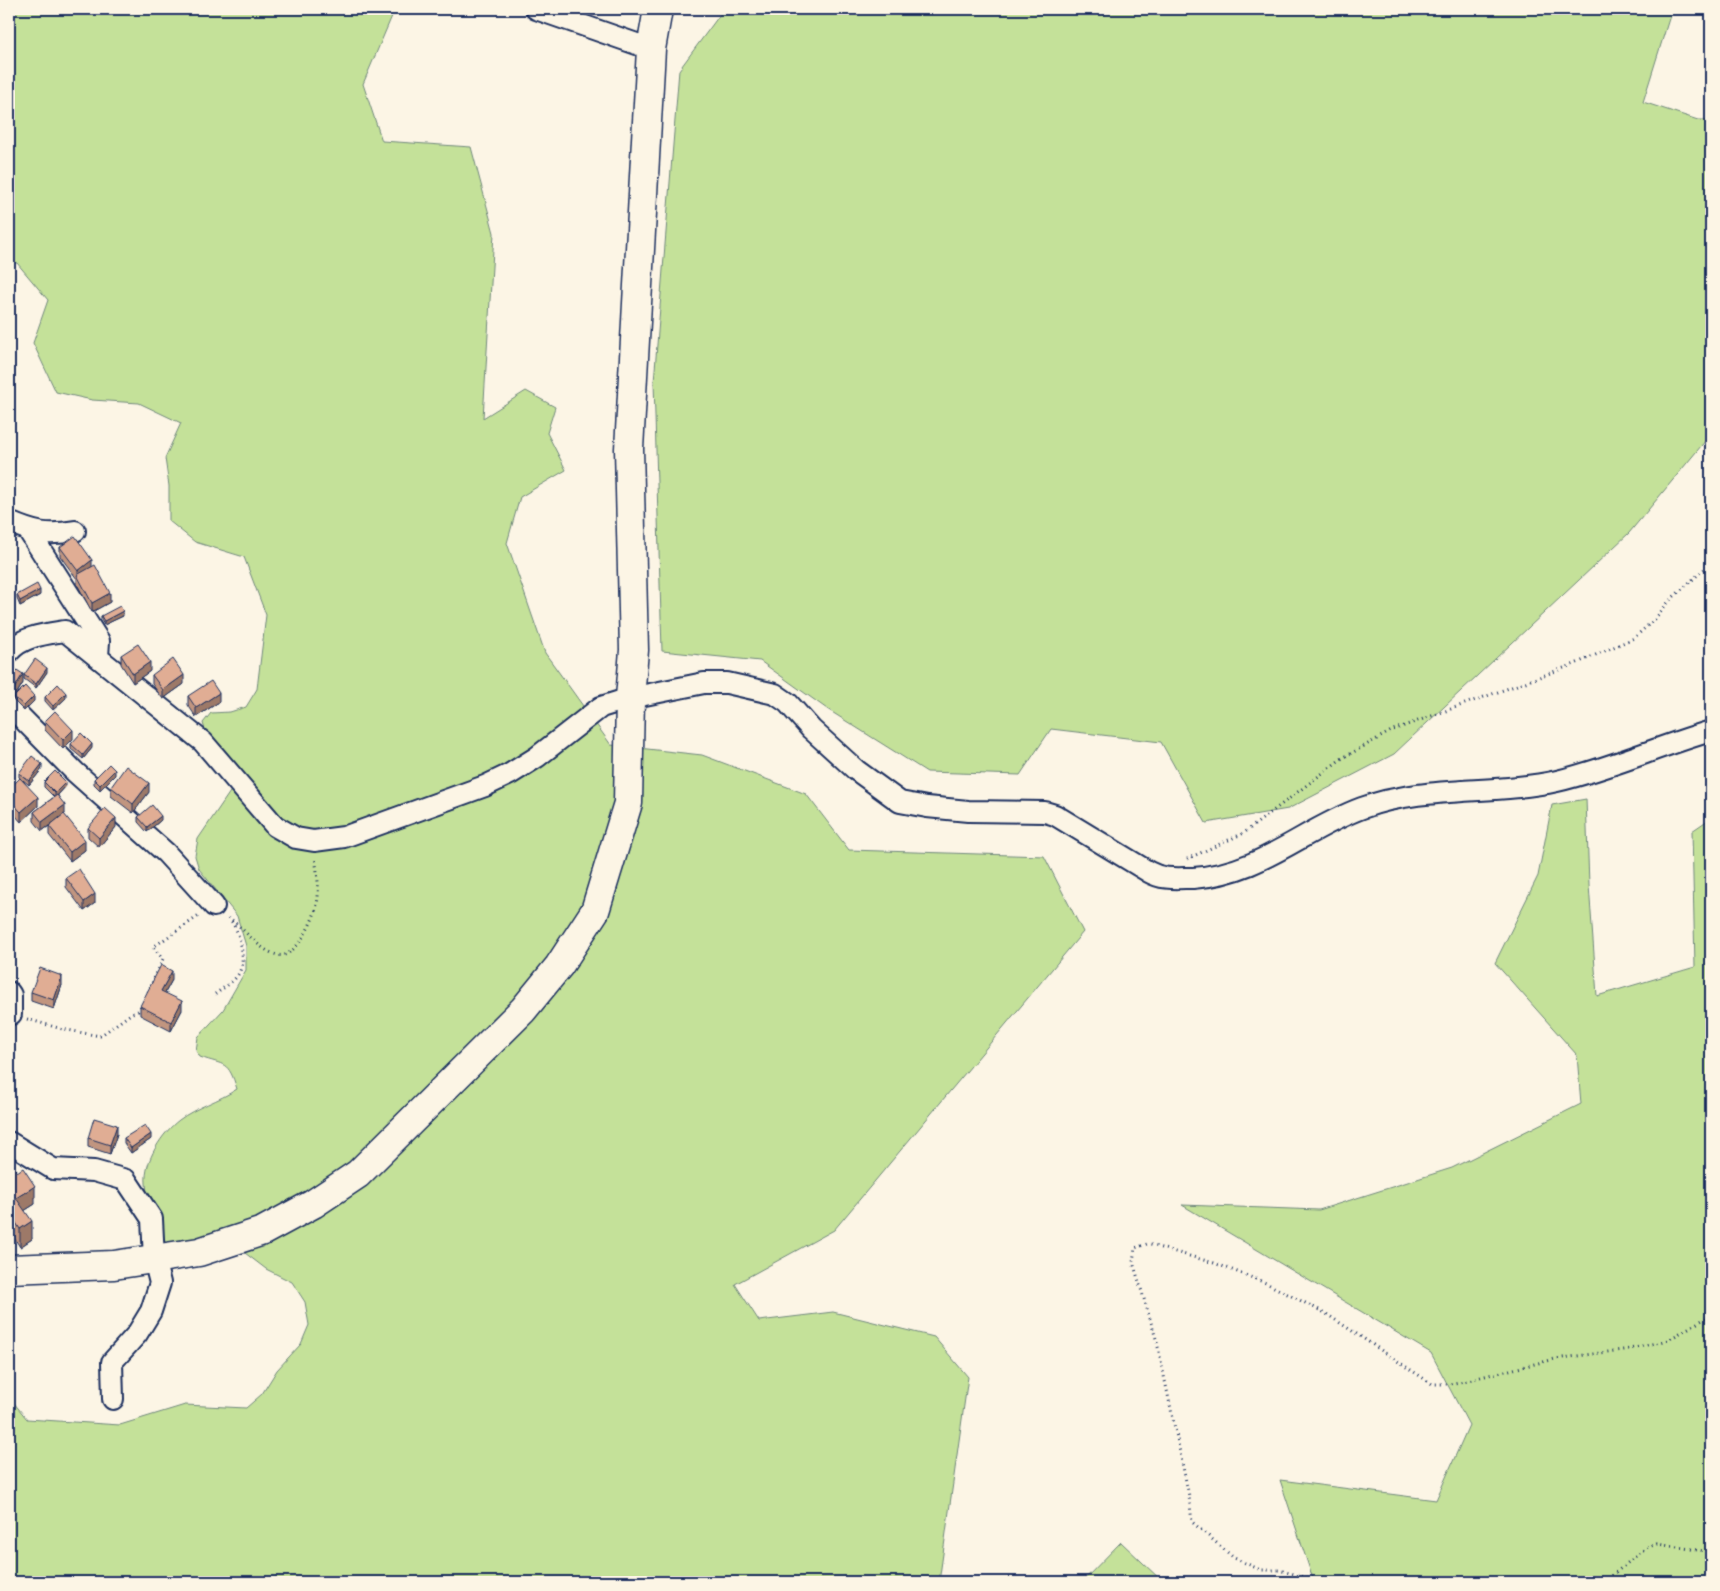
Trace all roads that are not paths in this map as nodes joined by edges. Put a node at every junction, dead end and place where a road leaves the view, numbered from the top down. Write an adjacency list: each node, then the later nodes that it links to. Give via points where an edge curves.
1 (536, 9): 3 (street)
2 (658, 9): 3 (street)
3 (651, 49): 9 (street, via 629,449 634,650)
4 (9, 522): 5 (street)
5 (28, 530): 6 (street, via 55,535); 8 (street, via 99,641)
6 (75, 531)
7 (9, 652): 8 (street, via 14,646 37,635 65,631)
8 (98, 657): 9 (street, via 203,742 275,826 296,838 314,842 344,838 485,786 537,757 601,707)
9 (630, 698): 11 (street, via 704,683 727,683 775,694 856,770 900,802 968,811 1045,812 1064,820 1148,872 1172,879 1218,875 1246,867 1339,818 1398,798 1555,782); 16 (street, via 628,803 595,911 559,966 523,1010 351,1179 263,1231 199,1252)
10 (9, 705): 12 (street, via 75,772 166,854)
11 (1711, 731)
12 (222, 912)
13 (9, 992): 14 (street)
14 (10, 1014)
15 (9, 1142): 16 (street, via 53,1169 94,1171 126,1180 152,1219)
16 (154, 1259): 17 (street, via 114,1265); 18 (street, via 160,1283 151,1311 138,1334 112,1362)
17 (9, 1268)
18 (113, 1399)

